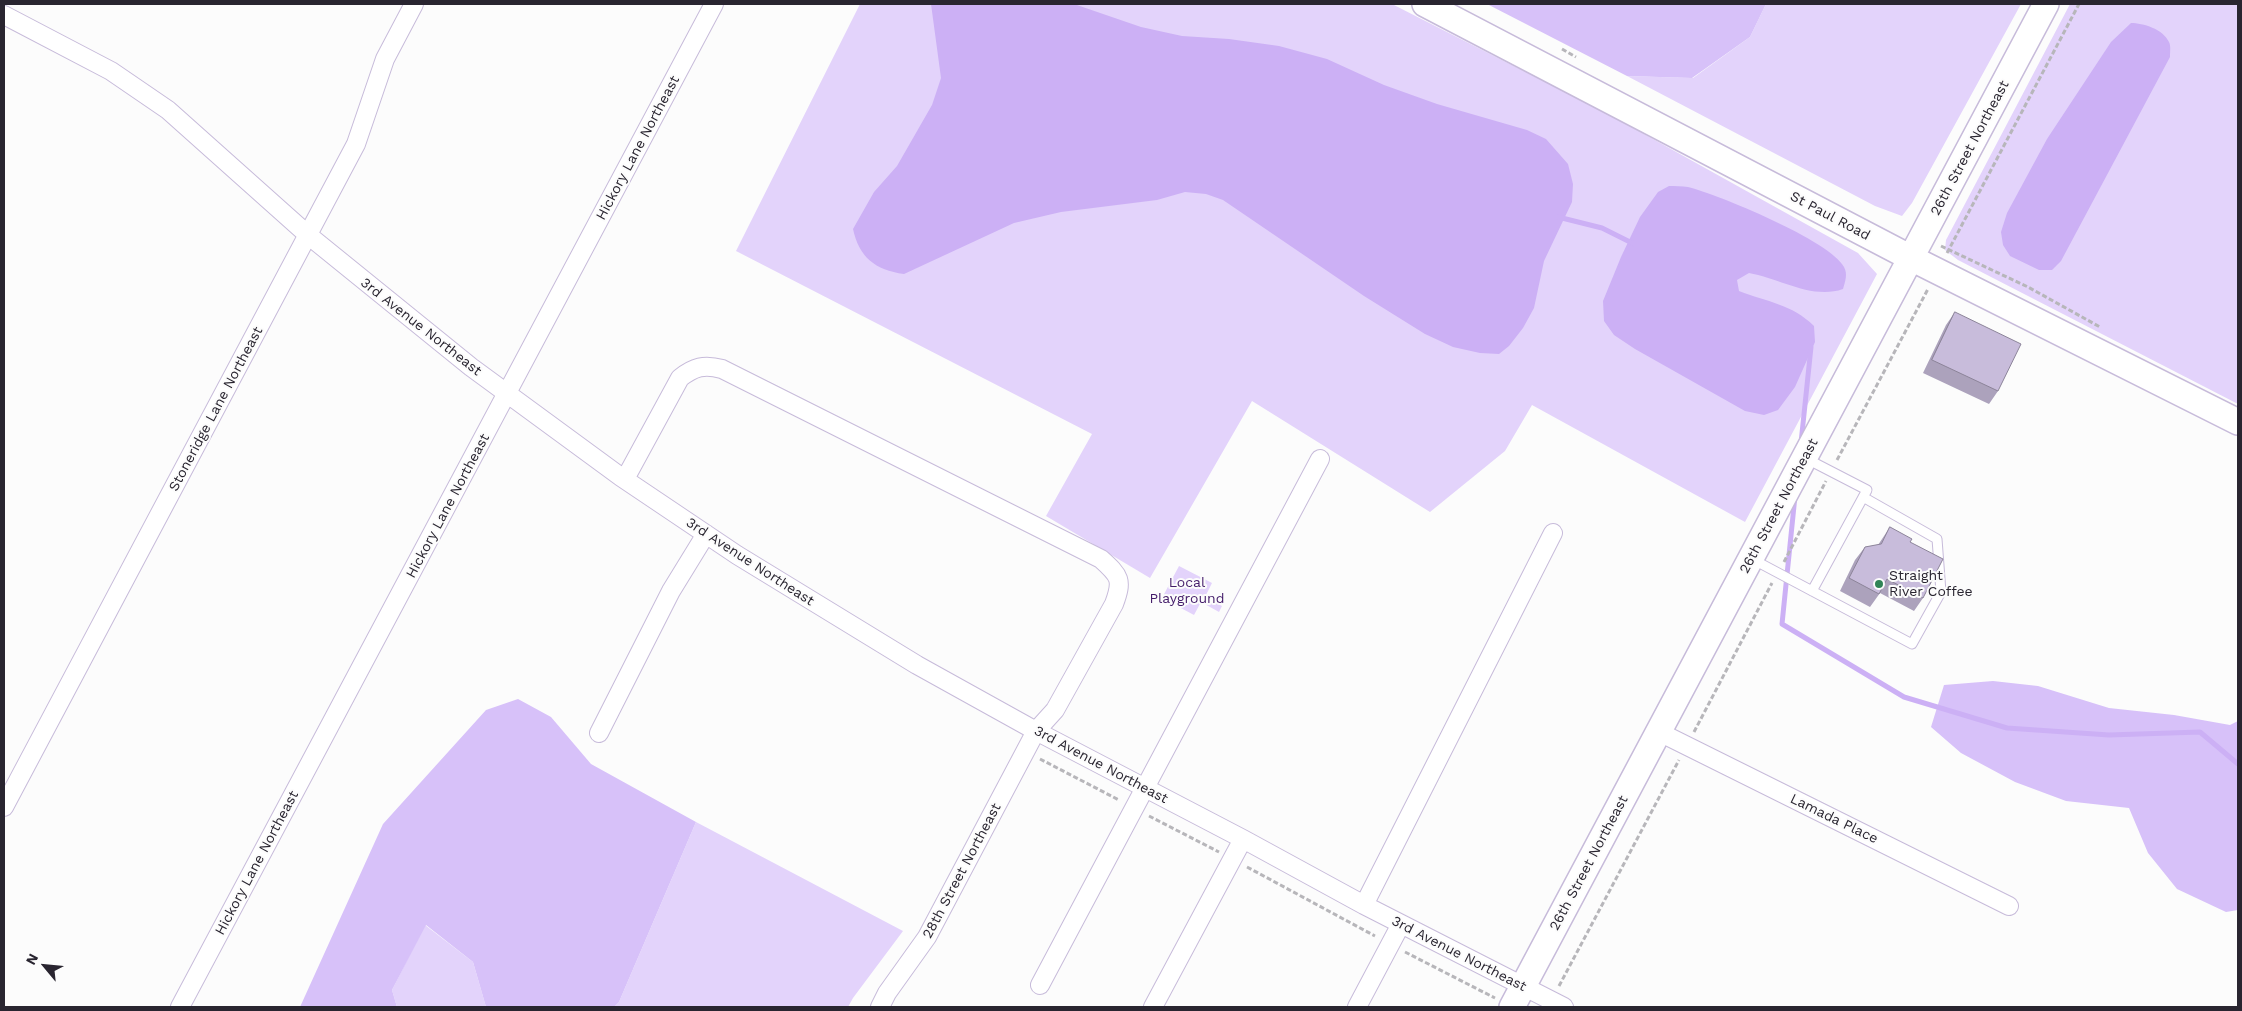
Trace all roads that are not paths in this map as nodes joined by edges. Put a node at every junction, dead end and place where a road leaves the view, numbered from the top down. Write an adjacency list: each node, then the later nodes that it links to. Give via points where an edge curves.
1 (414, 4): 6 (street, Stoneridge Lane Northeast, via 385,59 356,144)
2 (714, 4): 8 (street, Hickory Lane Northeast)
3 (1425, 4): 7 (main road, St Paul Road)
4 (2046, 4): 7 (main road, 26th Street Northeast)
5 (4, 15): 6 (street, 3rd Avenue Northeast, via 138,88 168,110)
6 (308, 234): 8 (street, 3rd Avenue Northeast); 22 (street, Stoneridge Lane Northeast)
7 (1911, 258): 9 (main road, St Paul Road); 10 (main road, 26th Street Northeast)
8 (507, 394): 12 (street, 3rd Avenue Northeast); 30 (street, Hickory Lane Northeast)
9 (2238, 422)
10 (1805, 458): 13 (lane, via 1867,490); 16 (main road, 26th Street Northeast)
11 (1320, 459): 21 (street)
12 (625, 479): 15 (street, 3rd Avenue Northeast); 18 (street, 28th Street Northeast, via 680,378 693,368 708,365 722,369 1101,559 1118,575 1120,588 1114,604 1055,710)
13 (1863, 497): 17 (lane); 17 (lane, via 1937,539 1941,592 1912,644)
14 (1553, 533): 24 (street)
15 (706, 534): 18 (street, 3rd Avenue Northeast, via 796,593); 20 (street, via 671,591)
16 (1751, 559): 17 (lane); 19 (main road, 26th Street Northeast)
17 (1812, 591)
18 (1036, 731): 21 (street, 3rd Avenue Northeast); 31 (street, 28th Street Northeast, via 927,937)
19 (1659, 732): 25 (street, Lamada Place); 28 (main road, 26th Street Northeast)
20 (598, 733)
21 (1145, 788): 23 (street, 3rd Avenue Northeast); 27 (street)
22 (4, 807)
23 (1243, 839): 24 (street, 3rd Avenue Northeast); 32 (street)
24 (1364, 905): 26 (street, 3rd Avenue Northeast)
25 (2009, 906)
26 (1400, 924): 28 (street, 3rd Avenue Northeast); 33 (street)
27 (1040, 985)
28 (1516, 1000): 29 (street, 3rd Avenue Northeast)
29 (1558, 1004)
30 (180, 1007)
31 (880, 1007)
32 (1153, 1007)
33 (1357, 1007)

